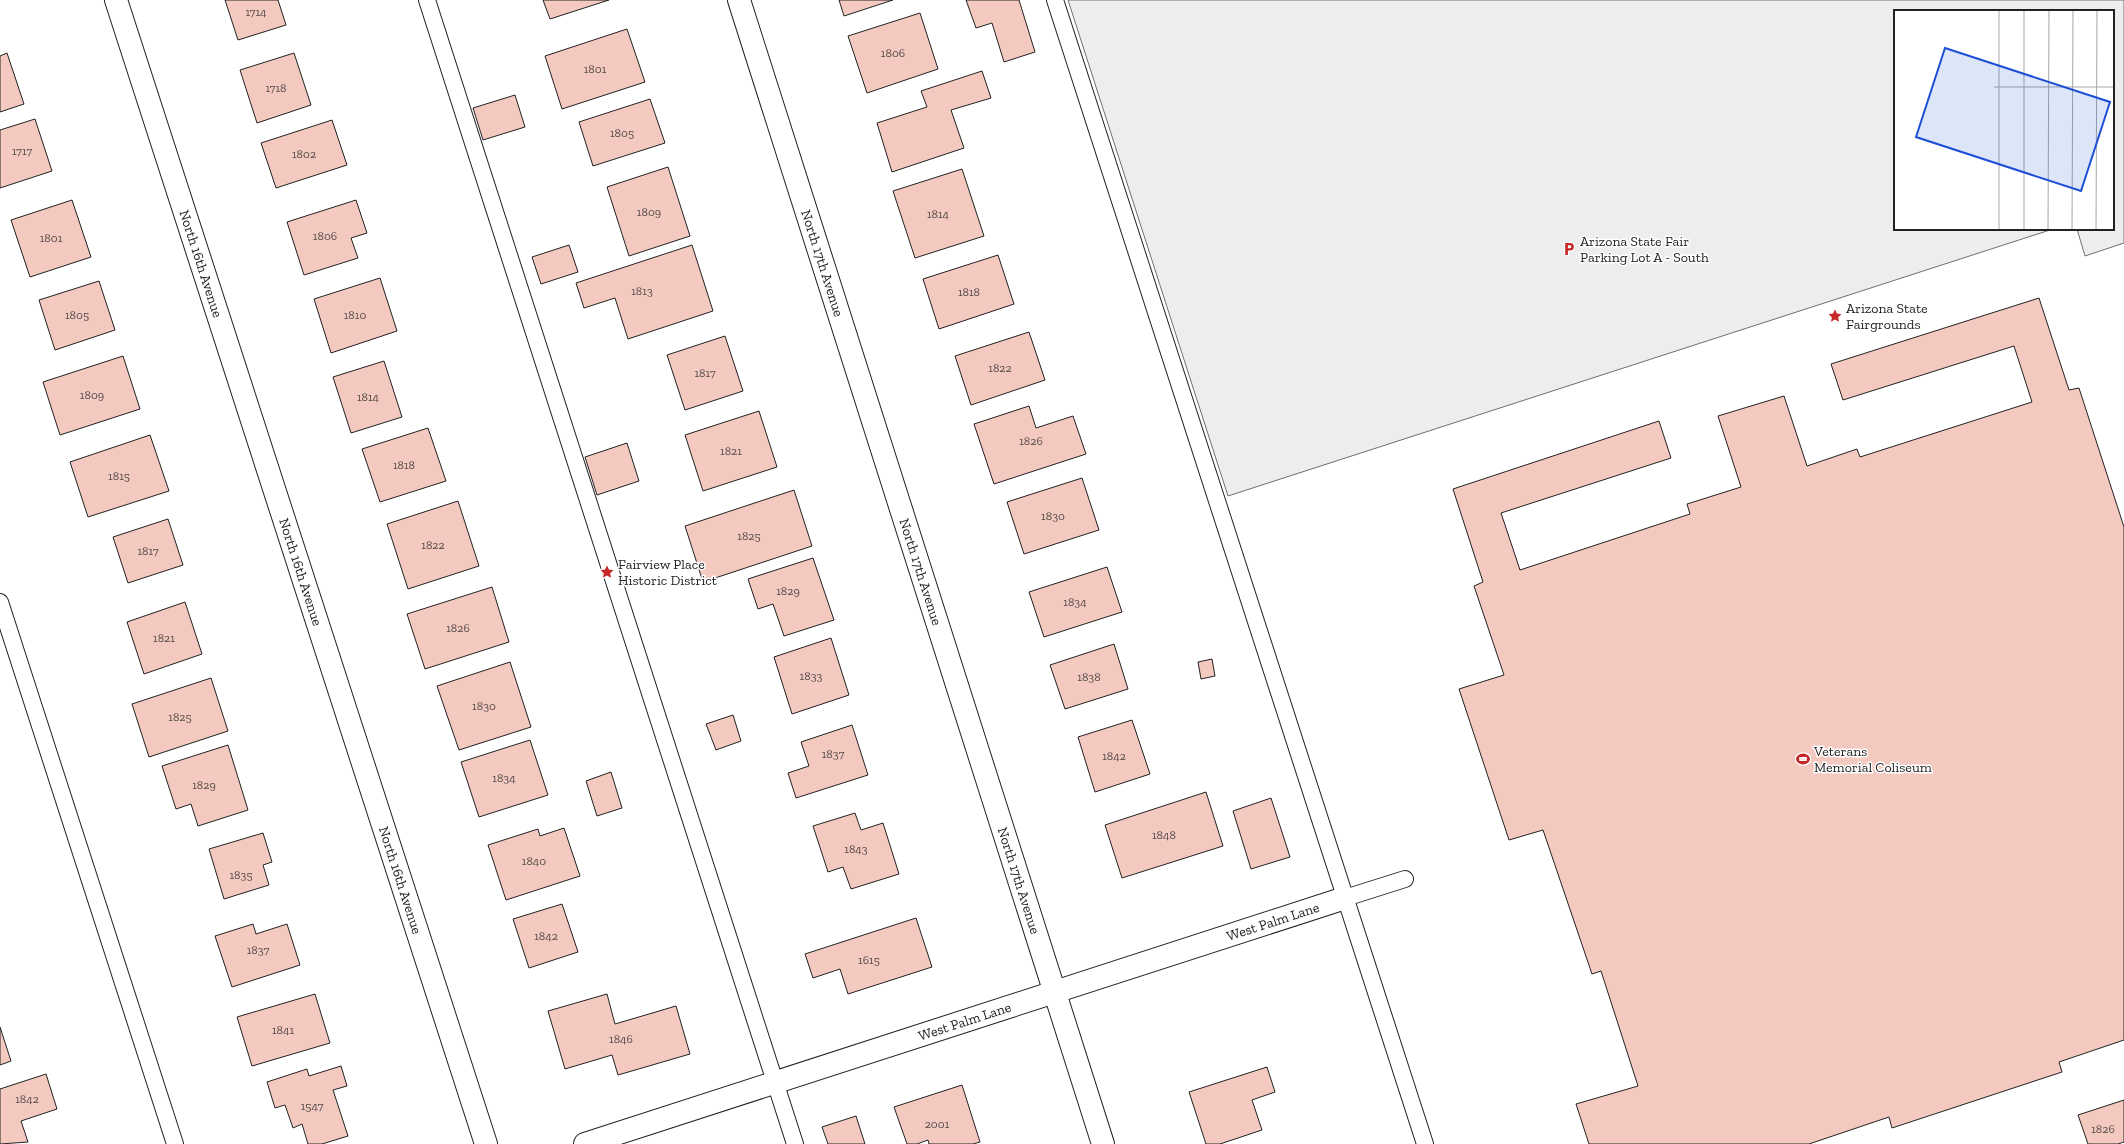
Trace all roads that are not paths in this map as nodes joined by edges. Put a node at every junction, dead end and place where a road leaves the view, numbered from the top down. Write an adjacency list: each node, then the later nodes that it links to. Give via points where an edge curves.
1 (116, 0): 11 (street, North 16th Avenue)
2 (427, 0): 9 (lane)
3 (739, 0): 8 (street, North 17th Avenue)
4 (1055, 0): 7 (lane)
5 (0, 602): 10 (lane)
6 (1406, 879): 7 (lane)
7 (1345, 898): 8 (street, West Palm Lane); 15 (lane)
8 (1054, 992): 9 (street, West Palm Lane); 14 (street, North 17th Avenue)
9 (775, 1082): 12 (street, West Palm Lane); 13 (lane)
10 (175, 1144)
11 (486, 1144)
12 (585, 1144)
13 (795, 1144)
14 (1103, 1144)
15 (1425, 1144)

